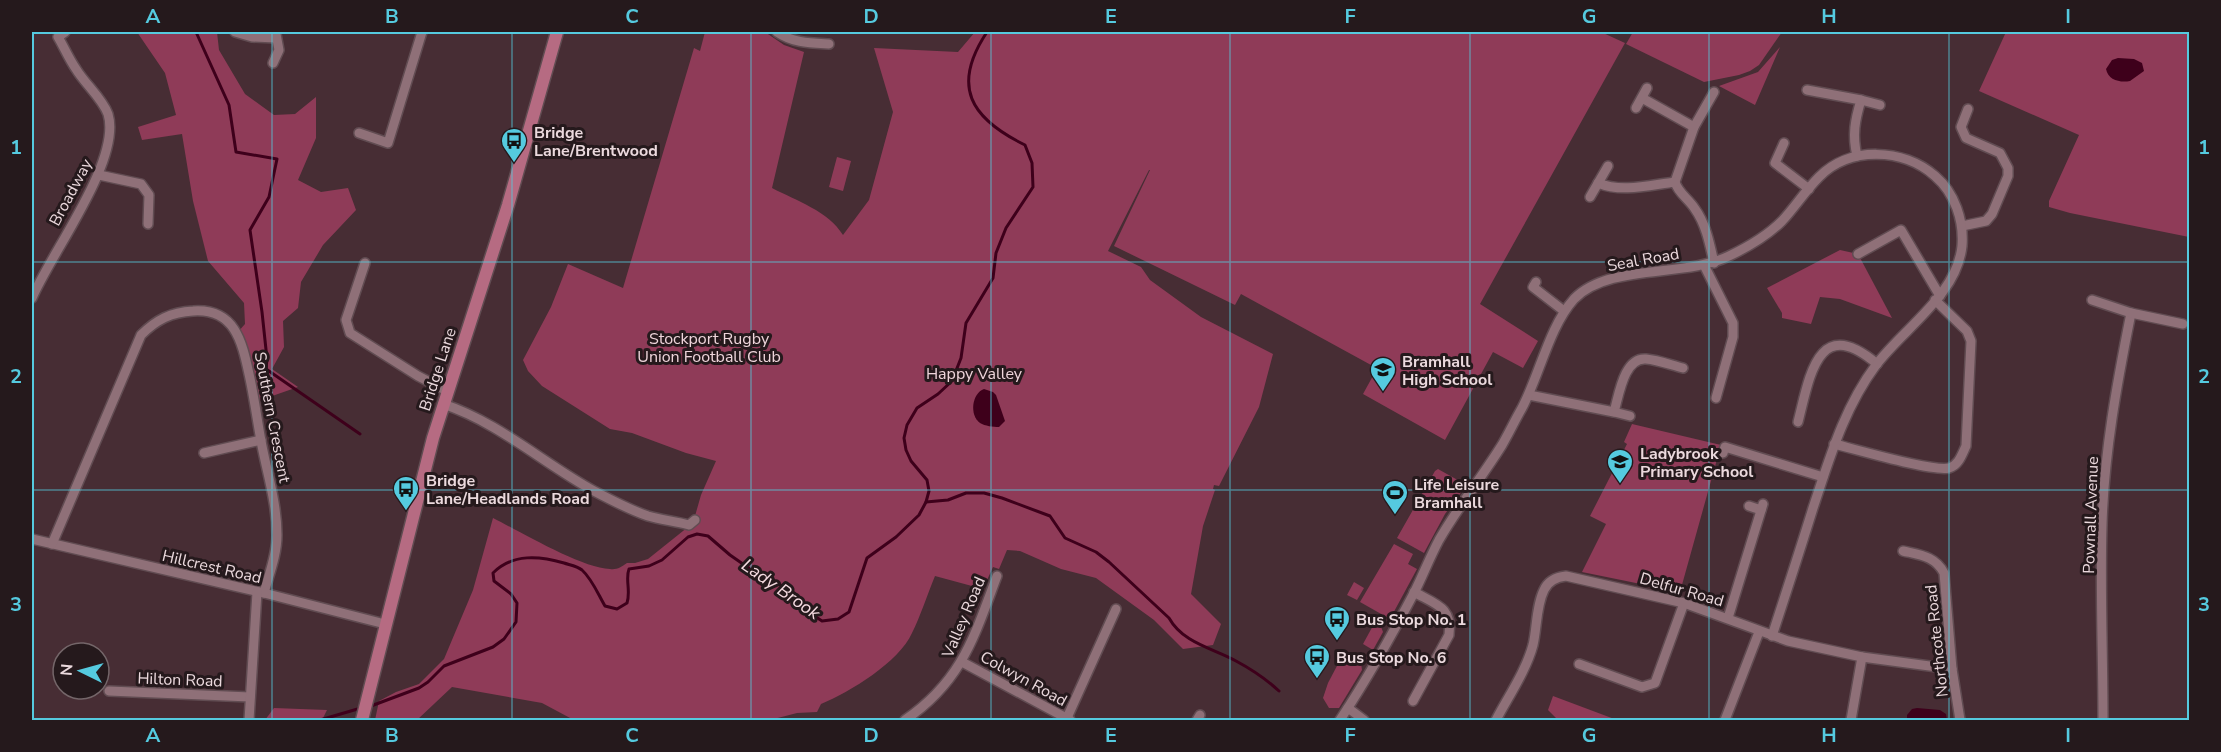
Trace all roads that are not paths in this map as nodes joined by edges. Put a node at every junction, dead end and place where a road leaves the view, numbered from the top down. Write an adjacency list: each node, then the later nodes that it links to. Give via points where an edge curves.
1 (235, 32): 6 (street, via 252,37)
2 (422, 32): 18 (street, via 388,143)
3 (557, 32): 42 (main road, Bridge Lane)
4 (777, 32): 7 (street, via 803,43)
5 (62, 34): 22 (street, Broadway, via 75,69 107,112 111,129)
6 (276, 35): 8 (street, via 279,50)
7 (829, 44)
8 (273, 63)
9 (1647, 88): 12 (street)
10 (1807, 90): 13 (street)
11 (1714, 92): 17 (street)
12 (1642, 98): 15 (street); 17 (street)
13 (1861, 100): 14 (street); 20 (street, via 1854,124)
14 (1880, 105)
15 (1636, 108)
16 (1968, 109): 28 (street, via 1961,128 1966,138 2000,153 2008,176 1986,221)
17 (1694, 127): 23 (street)
18 (359, 134)
19 (1784, 143): 25 (street, via 1775,164)
20 (1857, 156): 25 (street, Seal Road, via 1833,165); 28 (street, Seal Road, via 1882,154 1905,158 1925,168 1950,194)
21 (1608, 166): 24 (street)
22 (99, 175): 27 (street, via 141,184 149,195); 32 (street, Broadway)
23 (1675, 182): 24 (street, via 1626,188); 31 (street, via 1701,220)
24 (1598, 183): 26 (street)
25 (1809, 189): 31 (street, Seal Road, via 1760,240)
26 (1590, 197)
27 (148, 224)
28 (1962, 226): 35 (street, Seal Road, via 1960,259)
29 (1858, 254): 35 (street, via 1902,230)
30 (365, 263): 42 (street, via 346,320 350,333)
31 (1709, 264): 37 (street, Seal Road, via 1593,284); 44 (street, via 1733,323 1733,337)
32 (36, 275): 34 (street, Broadway)
33 (1536, 282): 37 (street, via 1533,287)
34 (32, 298)
35 (1938, 298): 40 (street, Seal Road); 50 (street, via 1971,341 1966,446 1960,461 1950,468 1935,467)
36 (2092, 300): 38 (street)
37 (1564, 311): 43 (street, Seal Road)
38 (2131, 313): 39 (street); 86 (street, Pownall Avenue, via 2116,389 2103,512)
39 (2183, 324)
40 (1877, 364): 48 (street, via 1846,345 1827,349 1812,371); 50 (street, Seal Road, via 1843,420)
41 (1683, 369): 46 (street, via 1644,358 1634,361)
42 (447, 391): 45 (main road, Bridge Lane)
43 (1529, 395): 46 (street); 61 (street, Seal Road, via 1502,446 1438,542)
44 (1716, 398)
45 (443, 404): 55 (street, via 487,424 620,504 648,516 689,525); 65 (main road, Bridge Lane)
46 (1614, 412): 47 (street)
47 (1630, 416)
48 (1798, 422)
49 (261, 440): 51 (street); 57 (street, Southern Crescent, via 243,343 236,330 219,315 206,311 169,315 141,335); 60 (street, Southern Crescent, via 276,511 277,538 273,563)
50 (1834, 444): 53 (street, Seal Road)
51 (204, 453)
52 (1723, 453): 53 (street, via 1725,447)
53 (1823, 477): 67 (street, Seal Road)
54 (1749, 506): 64 (street, via 1762,507)
55 (695, 520)
56 (32, 539): 57 (street, Hillcrest Road)
57 (52, 544): 60 (street, Hillcrest Road)
58 (1903, 551): 71 (street, Northcote Road, via 1929,557 1939,563 1944,573)
59 (997, 576): 69 (street, Valley Road)
60 (261, 592): 65 (street, Hillcrest Road); 73 (street, Southern Crescent)
61 (1414, 592): 74 (street, via 1446,610 1450,626 1449,635); 75 (street, Seal Road)
62 (1684, 603): 64 (street, Delfur Road); 70 (street, via 1655,683 1642,687); 82 (street, Delfur Road, via 1558,577 1544,591 1529,656)
63 (1116, 609): 79 (street)
64 (1728, 618): 66 (street, Delfur Road)
65 (385, 624): 77 (main road, Bridge Lane)
66 (1759, 632): 67 (street, Delfur Road); 83 (street)
67 (1772, 636): 68 (street, Delfur Road)
68 (1862, 657): 71 (street, Delfur Road); 84 (street)
69 (962, 662): 78 (street, Valley Road, via 932,698); 79 (street, Colwyn Road)
70 (1579, 664)
71 (1952, 669): 85 (street, Northcote Road)
72 (111, 691): 73 (street, Hilton Road)
73 (250, 697): 76 (street, Southern Crescent)
74 (1413, 700)
75 (1348, 708): 80 (street, Seal Road); 81 (street)
76 (249, 720)
77 (362, 720)
78 (905, 720)
79 (1068, 720)
80 (1340, 720)
81 (1364, 720)
82 (1496, 720)
83 (1725, 720)
84 (1851, 720)
85 (1960, 720)
86 (2103, 720)

